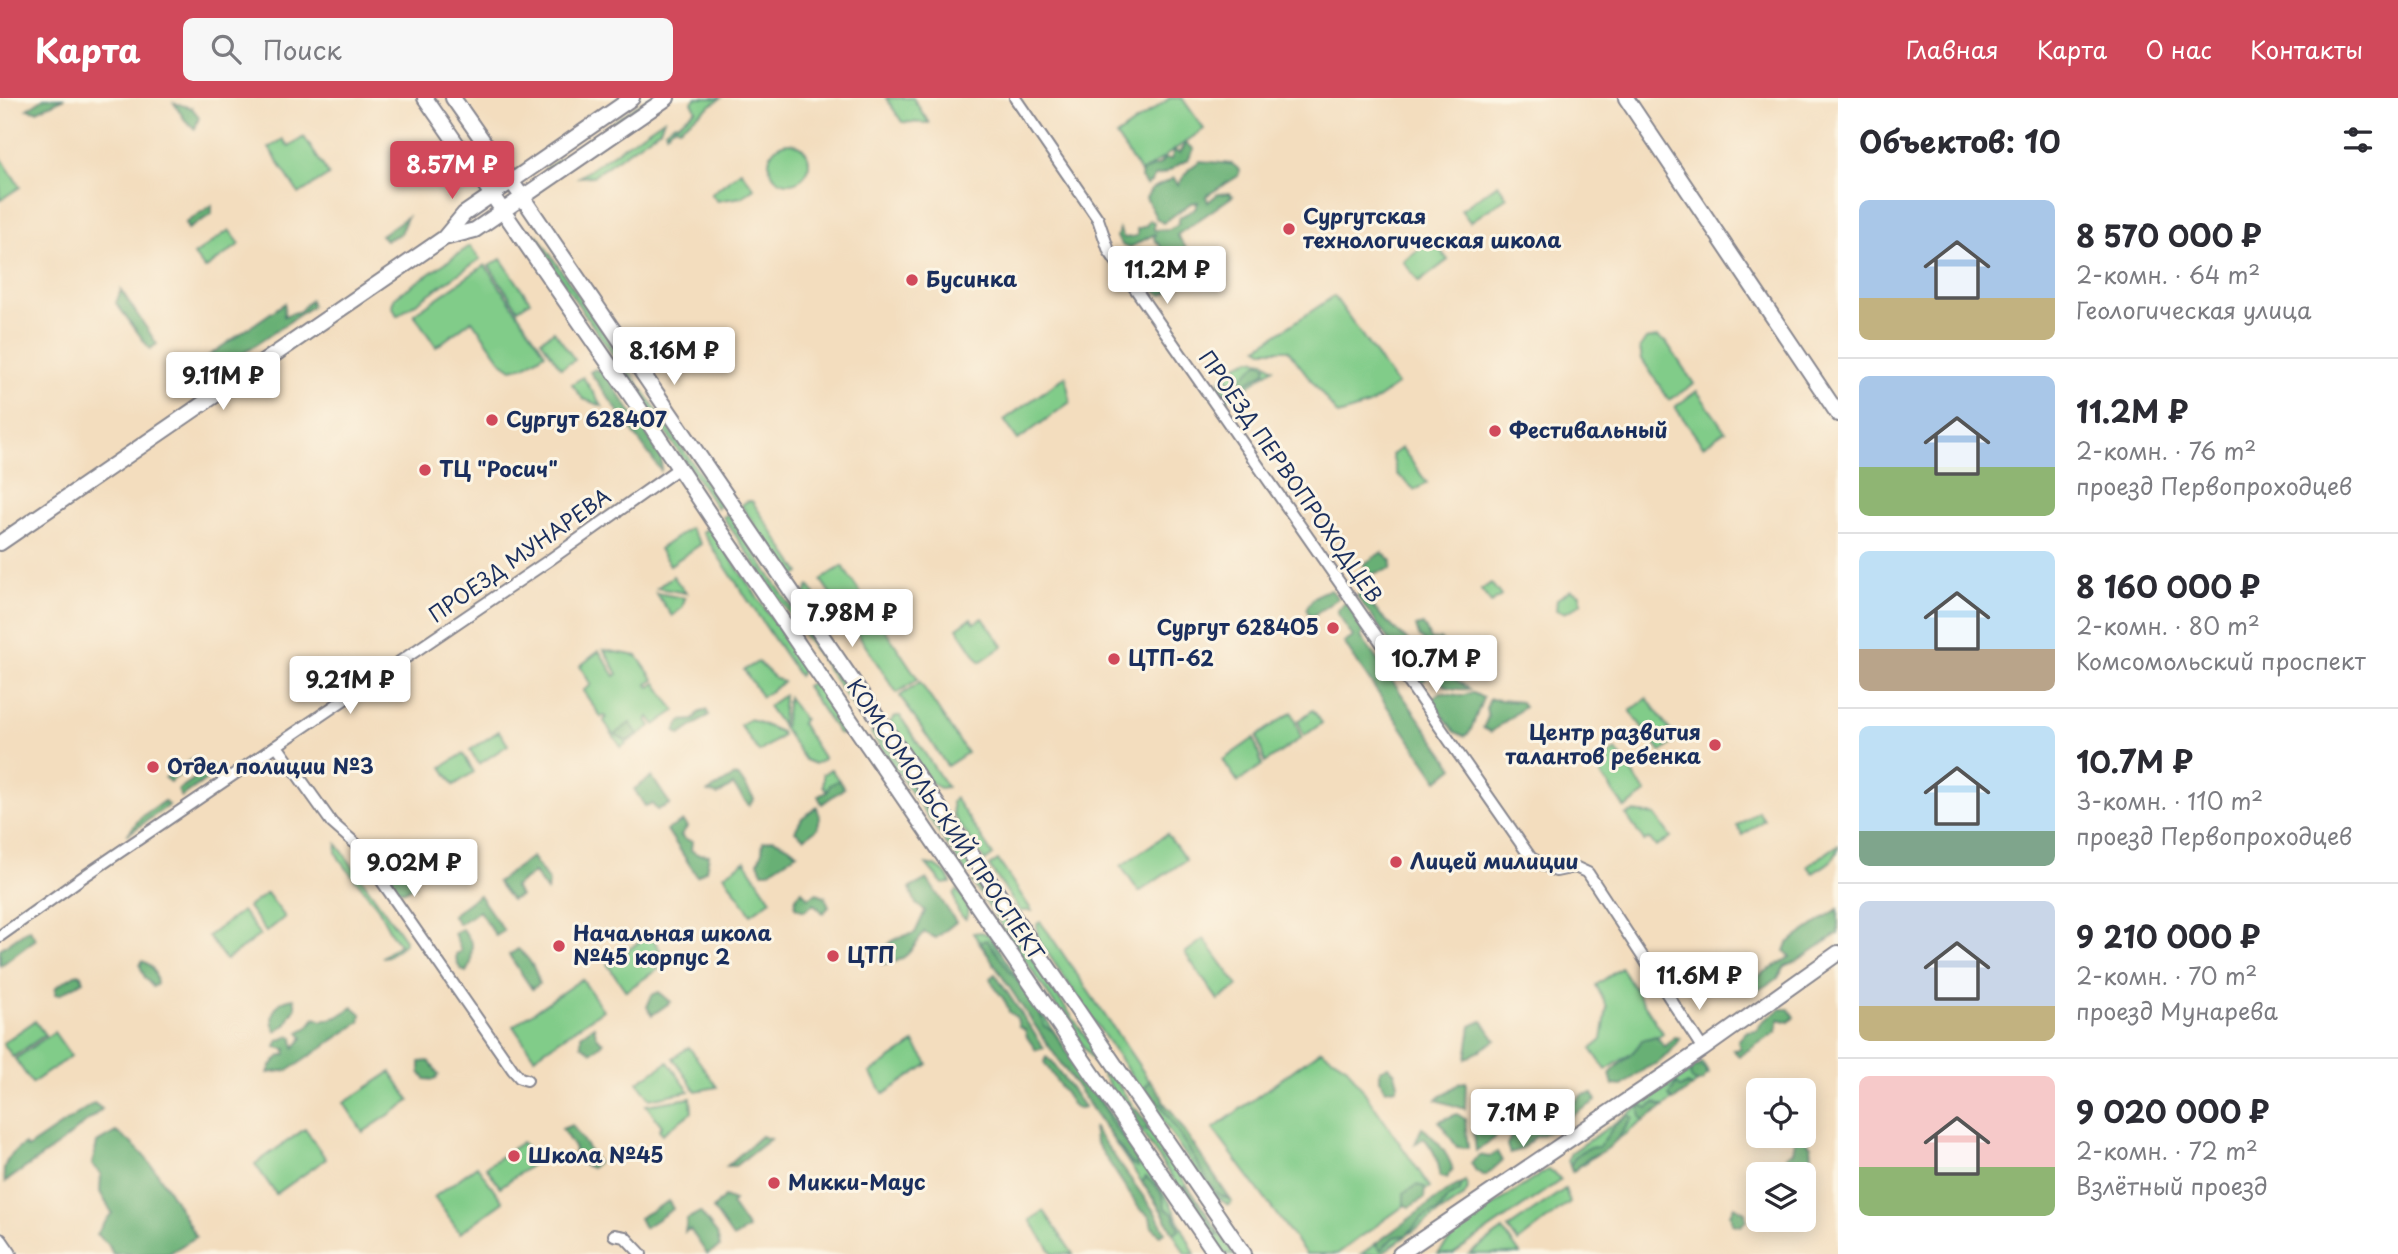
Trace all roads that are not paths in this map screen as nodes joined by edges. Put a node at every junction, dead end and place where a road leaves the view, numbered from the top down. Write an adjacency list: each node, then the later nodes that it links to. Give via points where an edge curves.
1 (425, 98): 8 (main road, КОМСОМОЛЬСКИЙ ПРОСПЕКТ)
2 (453, 98): 7 (main road, КОМСОМОЛЬСКИЙ ПРОСПЕКТ)
3 (632, 98): 7 (main road)
4 (667, 98): 9 (main road)
5 (1015, 98): 19 (street, ПРОЕЗД ПЕРВОПРОХОДЦЕВ, via 1098,219 1109,251 1531,858 1556,871 1575,867 1588,873)
6 (1626, 98): 12 (main road)
7 (512, 181): 8 (main road); 9 (main road, КОМСОМОЛЬСКИЙ ПРОСПЕКТ)
8 (491, 195): 10 (main road, КОМСОМОЛЬСКИЙ ПРОСПЕКТ); 11 (main road, via 464,214)
9 (523, 198): 10 (main road); 26 (main road, КОМСОМОЛЬСКИЙ ПРОСПЕКТ)
10 (503, 212): 11 (main road, via 469,232); 14 (main road, КОМСОМОЛЬСКИЙ ПРОСПЕКТ)
11 (444, 238): 15 (main road)
12 (1836, 411): 13 (main road)
13 (1838, 427)
14 (680, 468): 16 (street, ПРОЕЗД МУНАРЕВА); 25 (main road, КОМСОМОЛЬСКИЙ ПРОСПЕКТ)
15 (0, 543)
16 (278, 746): 17 (street, ПРОЕЗД МУНАРЕВА); 20 (street, via 332,823 356,844 513,1070)
17 (0, 936)
18 (1838, 953): 19 (main road)
19 (1703, 1049): 27 (main road)
20 (527, 1080)
21 (614, 1235): 24 (street, via 625,1237)
22 (0, 1243): 23 (main road)
23 (8, 1254)
24 (640, 1254)
25 (1216, 1254)
26 (1244, 1254)
27 (1400, 1254)

